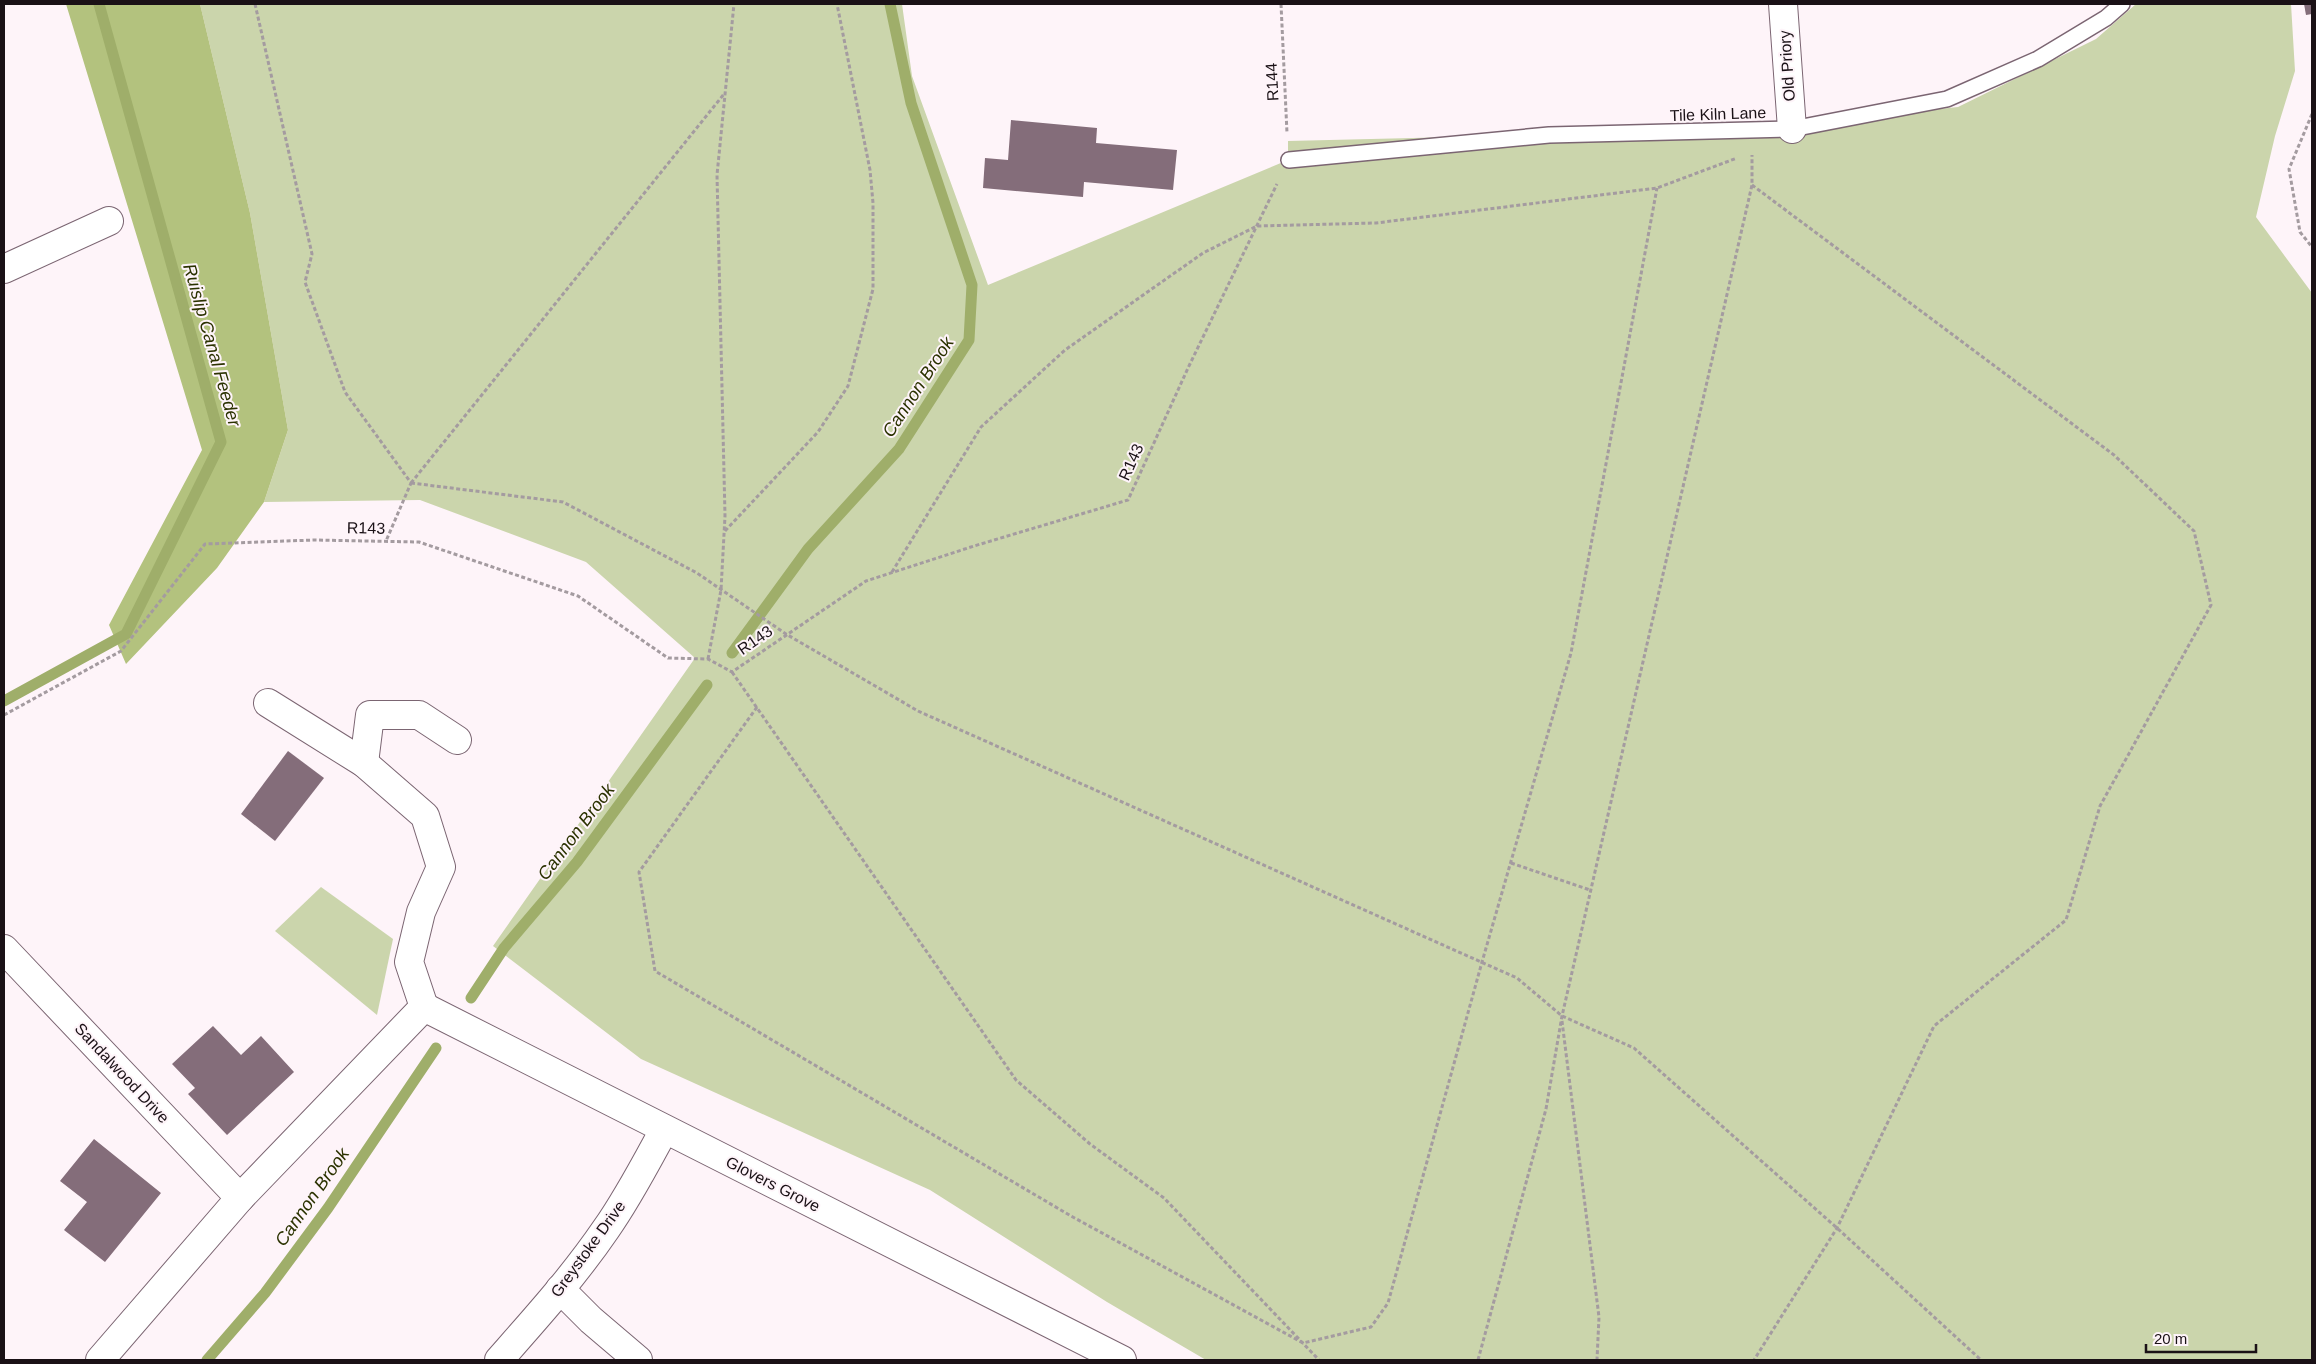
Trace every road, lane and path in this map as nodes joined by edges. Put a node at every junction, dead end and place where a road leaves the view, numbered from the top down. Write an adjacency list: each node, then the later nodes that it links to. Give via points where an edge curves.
1 (255, 4): 17 (path, via 312,254 305,282 345,392)
2 (734, 4): 7 (path)
3 (837, 4): 18 (path, via 870,170 873,289 848,386 818,432)
4 (1280, 4): 10 (path, R144)
5 (1783, 4): 9 (street, Old Priory)
6 (2122, 4): 9 (lane, Tile Kiln Lane, via 2106,18 2038,59 1947,98)
7 (725, 93): 17 (path); 18 (path, via 717,175)
8 (2312, 114): 15 (path, via 2289,169 2300,232)
9 (1792, 128): 10 (lane, Tile Kiln Lane, via 1549,135)
10 (1289, 160): 14 (path, R143)
11 (1752, 185): 12 (path, via 1752,153); 31 (path); 38 (path, via 2114,455 2194,531 2211,605 2100,806 2066,920 1934,1026)
12 (1656, 188): 14 (path, via 1376,223); 30 (path, via 1572,653)
13 (109, 221): 16 (street)
14 (1257, 226): 20 (path, via 1203,253 1065,350 981,427); 20 (path, R143, via 1128,500)
15 (2312, 247)
16 (4, 269)
17 (411, 483): 19 (path); 21 (path, via 563,502 697,573)
18 (724, 532): 21 (path)
19 (386, 541): 23 (path, R143, via 419,542 578,596 668,658); 27 (path, R143, via 205,544 121,651)
20 (892, 573): 22 (path, R143, via 866,581)
21 (722, 590): 22 (path); 23 (path)
22 (786, 634): 24 (path, R143); 33 (path, via 918,711)
23 (708, 659): 24 (path, R143)
24 (732, 672): 26 (path)
25 (268, 702): 29 (street)
26 (757, 707): 40 (path, via 1016,1080 1090,1144 1164,1198); 40 (path, via 639,872 655,971 1070,1216)
27 (4, 715)
28 (457, 740): 29 (street, via 419,715 370,715)
29 (364, 763): 34 (street, via 425,816 441,867 421,912 409,962)
30 (1511, 862): 31 (path); 33 (path)
31 (1590, 890): 35 (path)
32 (4, 949): 37 (street, Sandalwood Drive)
33 (1482, 962): 35 (path, via 1517,978); 40 (path, via 1388,1303 1372,1327)
34 (424, 1007): 36 (street, Glovers Grove); 37 (street)
35 (1562, 1016): 38 (path, via 1634,1048); 46 (path, via 1546,1109); 47 (path, via 1598,1317)
36 (664, 1130): 39 (street, Greystoke Drive, via 606,1229); 44 (street, Glovers Grove)
37 (240, 1198): 41 (street)
38 (1837, 1228): 48 (path); 49 (path)
39 (560, 1289): 42 (street, Greystoke Drive); 43 (street)
40 (1303, 1343): 45 (path)
41 (100, 1360)
42 (499, 1360)
43 (638, 1360)
44 (1122, 1360)
45 (1320, 1360)
46 (1478, 1360)
47 (1597, 1360)
48 (1754, 1360)
49 (1981, 1360)

